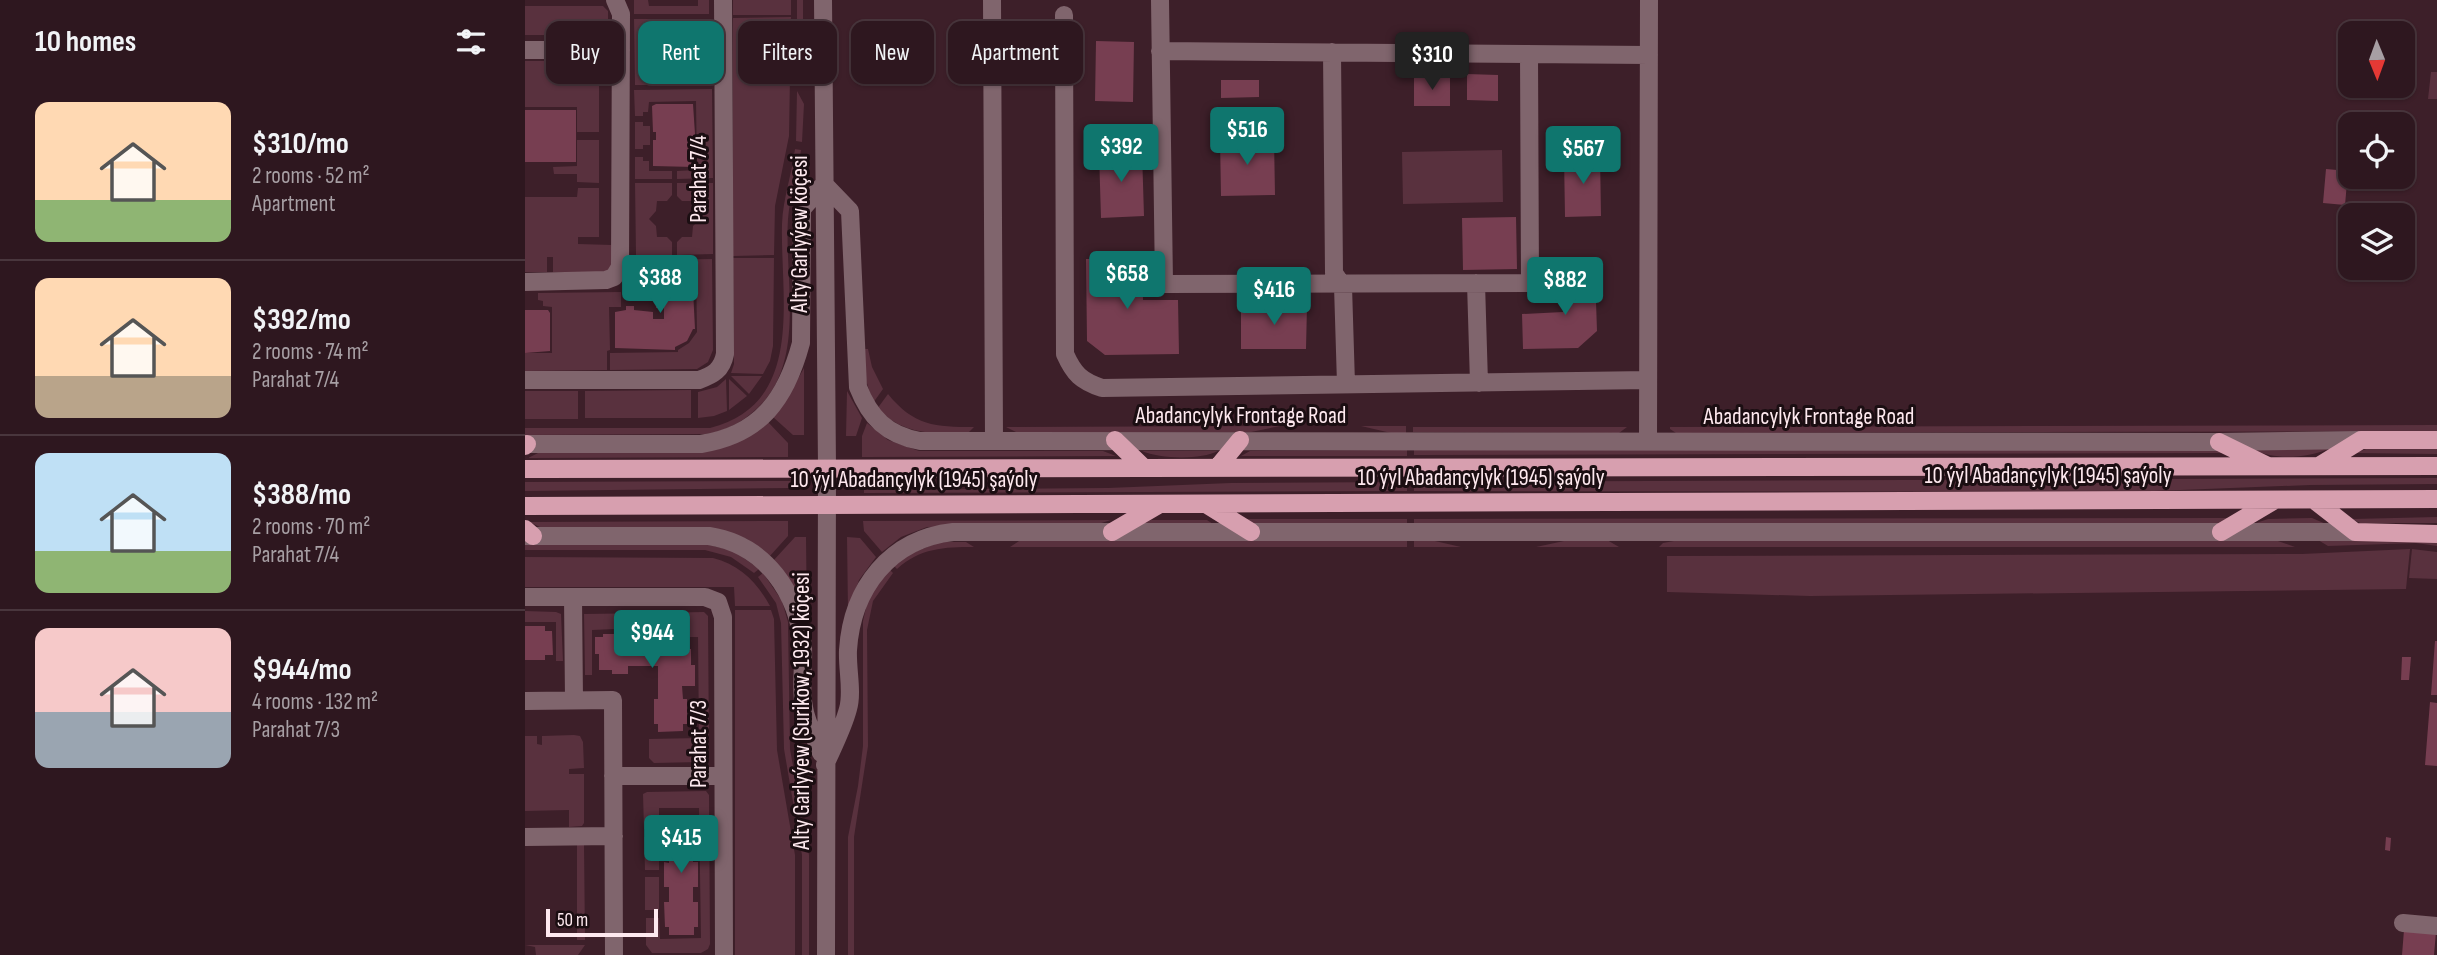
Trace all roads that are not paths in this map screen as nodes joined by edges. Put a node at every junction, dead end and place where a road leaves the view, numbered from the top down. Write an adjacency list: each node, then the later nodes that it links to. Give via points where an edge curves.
1 (615, 0): 8 (street)
2 (723, 0): 20 (street, Parahat 7/4, via 722,365 699,380)
3 (823, 0): 16 (street, Alty Garlyýew köçesi)
4 (992, 0): 24 (street)
5 (1160, 0): 11 (street)
6 (1649, 0): 14 (street)
7 (1064, 15): 23 (street, via 1065,354 1073,371 1086,383 1102,388)
8 (621, 21)
9 (525, 50): 10 (street)
10 (546, 50)
11 (1160, 51): 12 (street); 19 (street, via 1164,284)
12 (1332, 52): 13 (street); 19 (street, via 1334,274)
13 (1529, 54): 14 (street); 18 (street, via 1530,283)
14 (1649, 55): 21 (street)
15 (621, 84): 17 (street, via 621,267 606,281)
16 (824, 184): 24 (street, Abadancylyk Frontage Road, via 850,211 856,377 870,413 888,430 908,439); 31 (street, via 802,209 801,343 782,394 762,417 739,433 701,444); 35 (street, Alty Garlyýew köçesi)
17 (525, 282)
18 (1476, 283): 19 (street); 22 (street)
19 (1341, 284): 23 (street)
20 (525, 380)
21 (1648, 380): 22 (street); 29 (street)
22 (1479, 383): 23 (street)
23 (1346, 384)
24 (994, 440): 25 (street, Abadancylyk Frontage Road)
25 (1115, 440): 26 (street, Abadancylyk Frontage Road); 36 (main road)
26 (1240, 440): 29 (street, Abadancylyk Frontage Road); 37 (main road)
27 (2361, 440): 28 (main road); 30 (street, Abadancylyk Frontage Road); 33 (main road)
28 (2437, 440)
29 (1648, 441): 30 (street, Abadancylyk Frontage Road)
30 (2219, 442): 32 (main road)
31 (526, 445)
32 (2269, 466): 33 (main road, 10 ýyl Abadançylyk (1945) şaýoly); 37 (main road, 10 ýyl Abadançylyk (1945) şaýoly)
33 (2319, 466): 34 (main road, 10 ýyl Abadançylyk (1945) şaýoly)
34 (2437, 466)
35 (827, 468): 36 (main road, 10 ýyl Abadançylyk (1945) şaýoly); 38 (main road, 10 ýyl Abadançylyk (1945) şaýoly); 44 (street, Alty Garlyýew (Surikow, 1932) köçesi)
36 (1144, 468): 37 (main road, 10 ýyl Abadançylyk (1945) şaýoly)
37 (1217, 468)
38 (525, 469)
39 (2437, 499): 41 (main road, 10 ýyl Abadançylyk (1945) şaýoly)
40 (2275, 500): 41 (main road, 10 ýyl Abadançylyk (1945) şaýoly); 43 (main road, 10 ýyl Abadançylyk (1945) şaýoly); 48 (main road)
41 (2314, 500): 49 (main road)
42 (1160, 504): 43 (main road, 10 ýyl Abadançylyk (1945) şaýoly); 44 (main road, 10 ýyl Abadançylyk (1945) şaýoly); 46 (main road)
43 (1206, 504): 47 (main road)
44 (827, 505): 45 (main road, 10 ýyl Abadançylyk (1945) şaýoly); 56 (street, Alty Garlyýew (Surikow, 1932) köçesi)
45 (525, 506)
46 (1112, 532): 47 (street); 56 (street, via 935,534 893,555 867,584 853,623 848,649 849,707)
47 (1251, 532): 48 (street)
48 (2221, 532): 49 (street)
49 (2355, 532): 51 (main road)
50 (528, 534): 56 (street, via 709,536 755,553 779,580 797,614 804,708)
51 (2437, 534)
52 (525, 597): 53 (street, Parahat 7/3)
53 (573, 597): 54 (street); 58 (street, Parahat 7/3, via 705,597 717,602 723,617)
54 (573, 700): 55 (street); 57 (street, via 613,700)
55 (525, 701)
56 (825, 765): 65 (street, Alty Garlyýew (Surikow, 1932) köçesi)
57 (614, 776): 58 (street); 59 (street)
58 (723, 776): 64 (street, Parahat 7/3)
59 (614, 836): 60 (street); 63 (street)
60 (525, 837)
61 (2403, 923): 62 (street)
62 (2437, 926)
63 (614, 955)
64 (724, 955)
65 (826, 955)

